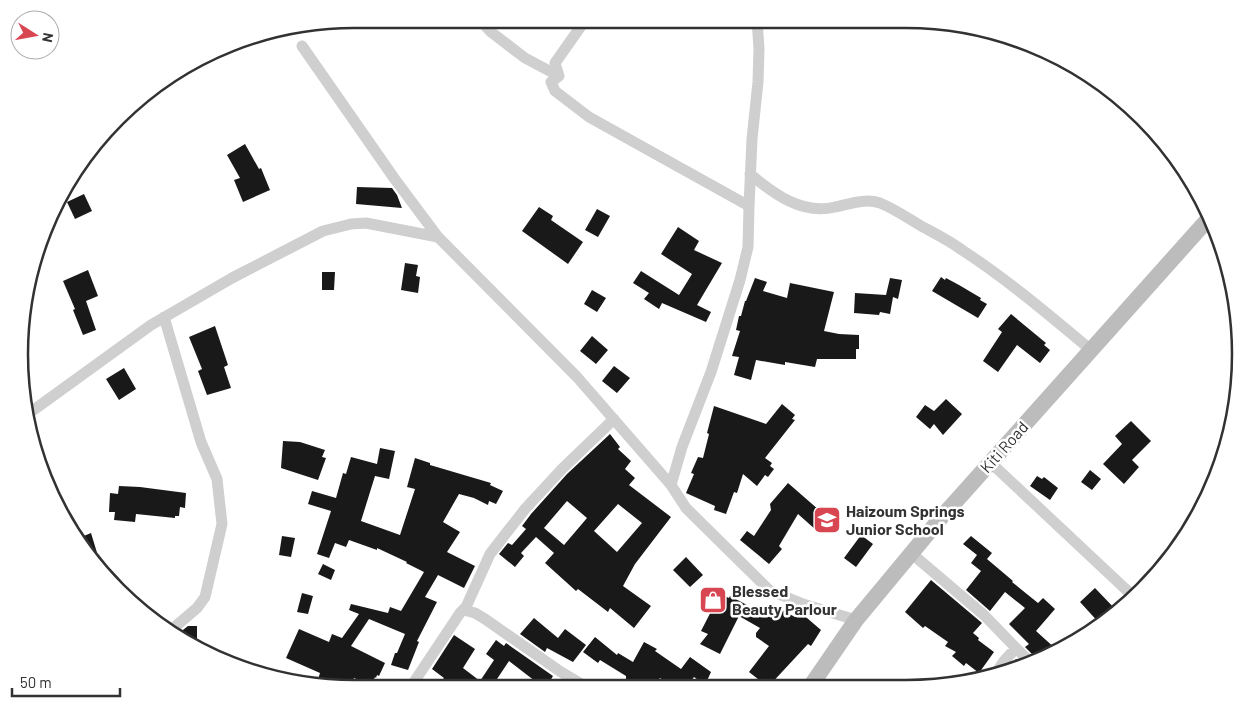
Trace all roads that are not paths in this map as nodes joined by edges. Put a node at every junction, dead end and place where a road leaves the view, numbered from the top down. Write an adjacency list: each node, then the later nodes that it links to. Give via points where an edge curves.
1 (488, 28): 5 (street, via 525,58)
2 (580, 28): 5 (street, via 555,63)
3 (757, 28): 6 (street, via 758,82)
4 (302, 46): 9 (street)
5 (559, 76): 7 (street, via 551,82 555,91 590,117)
6 (750, 174): 7 (street); 11 (street, via 794,204 815,208 866,202 891,209 961,249 1023,293)
7 (749, 206): 15 (street, via 748,247 740,280)
8 (1204, 223): 11 (street, Kiti Road)
9 (438, 237): 10 (street, via 366,223 323,231); 13 (street, via 577,377)
10 (164, 317): 12 (street); 20 (street, via 201,442 217,479 222,524 205,597)
11 (1090, 350): 14 (street, Kiti Road)
12 (33, 411)
13 (614, 420): 15 (street); 18 (street, via 562,469 520,516 490,554)
14 (990, 462): 16 (street, Kiti Road); 17 (street)
15 (671, 485): 19 (street, via 686,508 769,590)
16 (911, 553): 19 (street, Kiti Road); 21 (street, via 984,615)
17 (1128, 592)
18 (464, 610): 24 (street); 25 (street, via 485,619)
19 (856, 620): 26 (street, Kiti Road)
20 (175, 626)
21 (1016, 648): 22 (street); 23 (street)
22 (1026, 657)
23 (1001, 666)
24 (415, 680)
25 (574, 680)
26 (815, 680)

